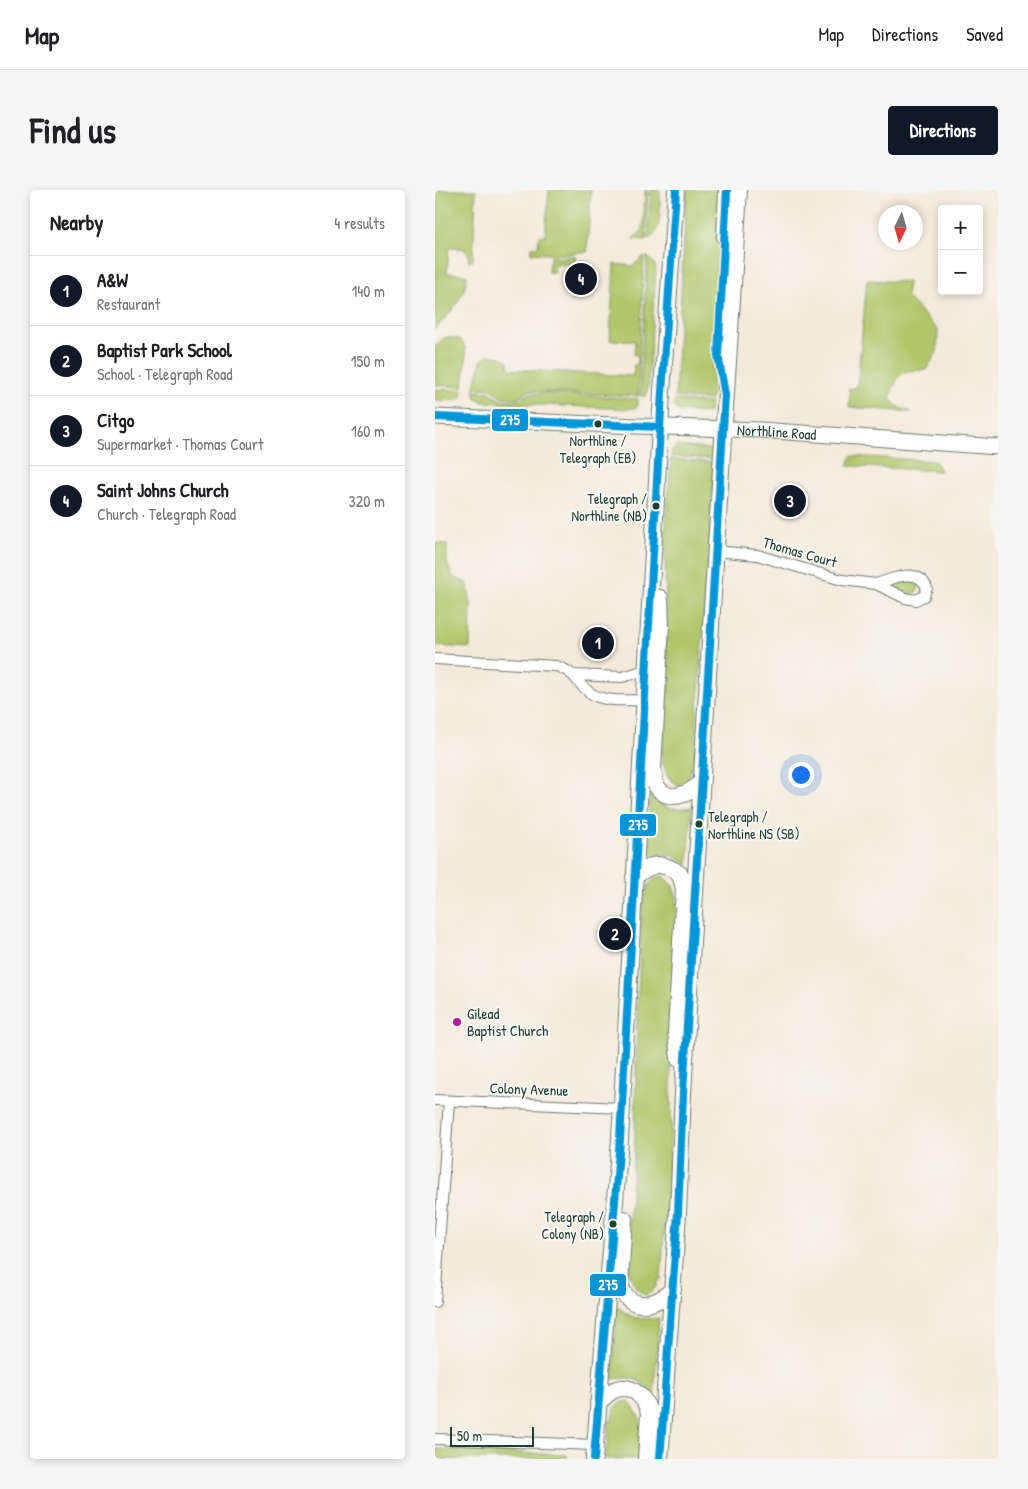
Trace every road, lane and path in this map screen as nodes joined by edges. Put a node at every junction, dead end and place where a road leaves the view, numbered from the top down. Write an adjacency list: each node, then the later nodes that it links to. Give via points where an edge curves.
1 (676, 190): 6 (main road)
2 (727, 190): 4 (main road, via 718,355)
3 (739, 190): 4 (main road)
4 (725, 388): 7 (main road)
5 (435, 416): 6 (main road, Northline Road)
6 (660, 427): 7 (main road, Northline Road); 10 (main road)
7 (723, 430): 8 (main road, Northline Road); 9 (main road)
8 (998, 447)
9 (716, 551): 11 (street, Thomas Court, via 757,554 843,580); 16 (main road)
10 (653, 565): 13 (main road); 16 (main road, via 660,580 661,625 654,779 657,787 674,796 697,788)
11 (876, 584)
12 (435, 659): 14 (street, via 556,666)
13 (647, 670): 14 (street, via 622,678); 15 (main road)
14 (574, 675): 15 (street, via 595,696)
15 (644, 700): 17 (main road)
16 (702, 781): 19 (main road)
17 (634, 877): 18 (main road); 19 (main road, via 651,866 664,865 680,874 684,889 675,1032)
18 (623, 1090): 22 (main road); 23 (main road, via 630,1138 620,1284 623,1295 641,1304 657,1301)
19 (683, 1093): 23 (main road)
20 (435, 1100): 21 (street, Colony Avenue)
21 (449, 1100): 22 (street, Colony Avenue); 24 (street)
22 (622, 1108): 25 (main road)
23 (673, 1289): 29 (main road)
24 (435, 1302)
25 (598, 1404): 27 (main road); 28 (main road, via 618,1388 624,1387 640,1395 649,1413)
26 (435, 1439): 27 (street)
27 (594, 1452)
28 (646, 1459)
29 (660, 1459)

